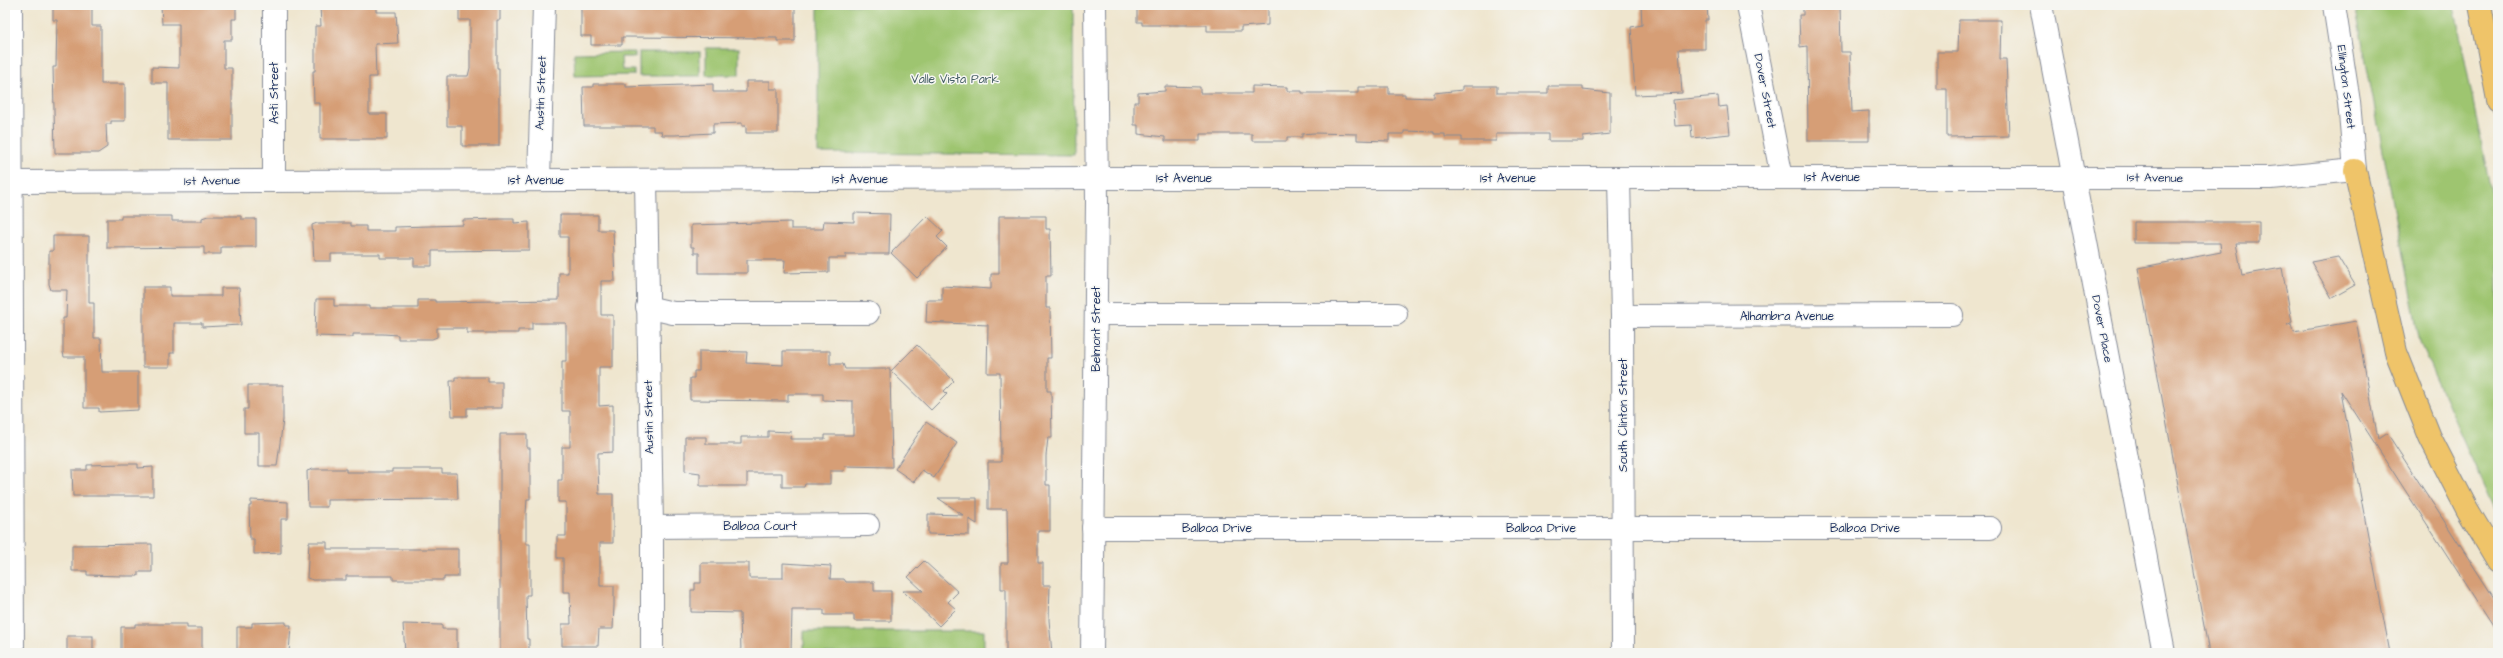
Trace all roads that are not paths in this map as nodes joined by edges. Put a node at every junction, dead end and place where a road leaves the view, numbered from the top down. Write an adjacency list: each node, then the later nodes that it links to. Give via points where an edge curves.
1 (10, 5): 18 (street)
2 (274, 5): 17 (street, Asti Street)
3 (544, 5): 15 (street, Austin Street)
4 (1095, 5): 12 (street, Belmont Street)
5 (1748, 5): 14 (street, Dover Street)
6 (2041, 5): 11 (street, Dover Place)
7 (2334, 5): 10 (street, Ellington Street, via 2349,102)
8 (2480, 5): 9 (highway)
9 (2498, 100)
10 (2355, 170): 11 (street, 1st Avenue, via 2271,178); 30 (highway, via 2396,352 2430,437 2467,509)
11 (2074, 177): 14 (street, 1st Avenue); 35 (street, Dover Place)
12 (1096, 178): 13 (street, 1st Avenue); 16 (street, 1st Avenue); 21 (street, Belmont Street)
13 (1619, 178): 14 (street, 1st Avenue); 24 (street, South Clinton Street)
14 (1782, 178)
15 (539, 180): 16 (street, 1st Avenue); 17 (street, 1st Avenue)
16 (646, 180): 19 (street, Austin Street)
17 (274, 181): 18 (street, 1st Avenue)
18 (11, 182): 31 (street)
19 (647, 307): 20 (street, via 673,313); 26 (street, Austin Street)
20 (868, 313)
21 (1096, 314): 22 (street); 27 (street, Belmont Street)
22 (1396, 314)
23 (1952, 315): 24 (street, Alhambra Avenue)
24 (1622, 316): 29 (street, South Clinton Street)
25 (868, 525): 26 (street, Balboa Court)
26 (652, 527): 32 (street, Austin Street)
27 (1093, 528): 29 (street, Balboa Drive); 33 (street, Belmont Street)
28 (1990, 528): 29 (street, Balboa Drive)
29 (1623, 529): 34 (street, South Clinton Street)
30 (2498, 561)
31 (13, 653)
32 (652, 653)
33 (1092, 653)
34 (1623, 653)
35 (2164, 653)

